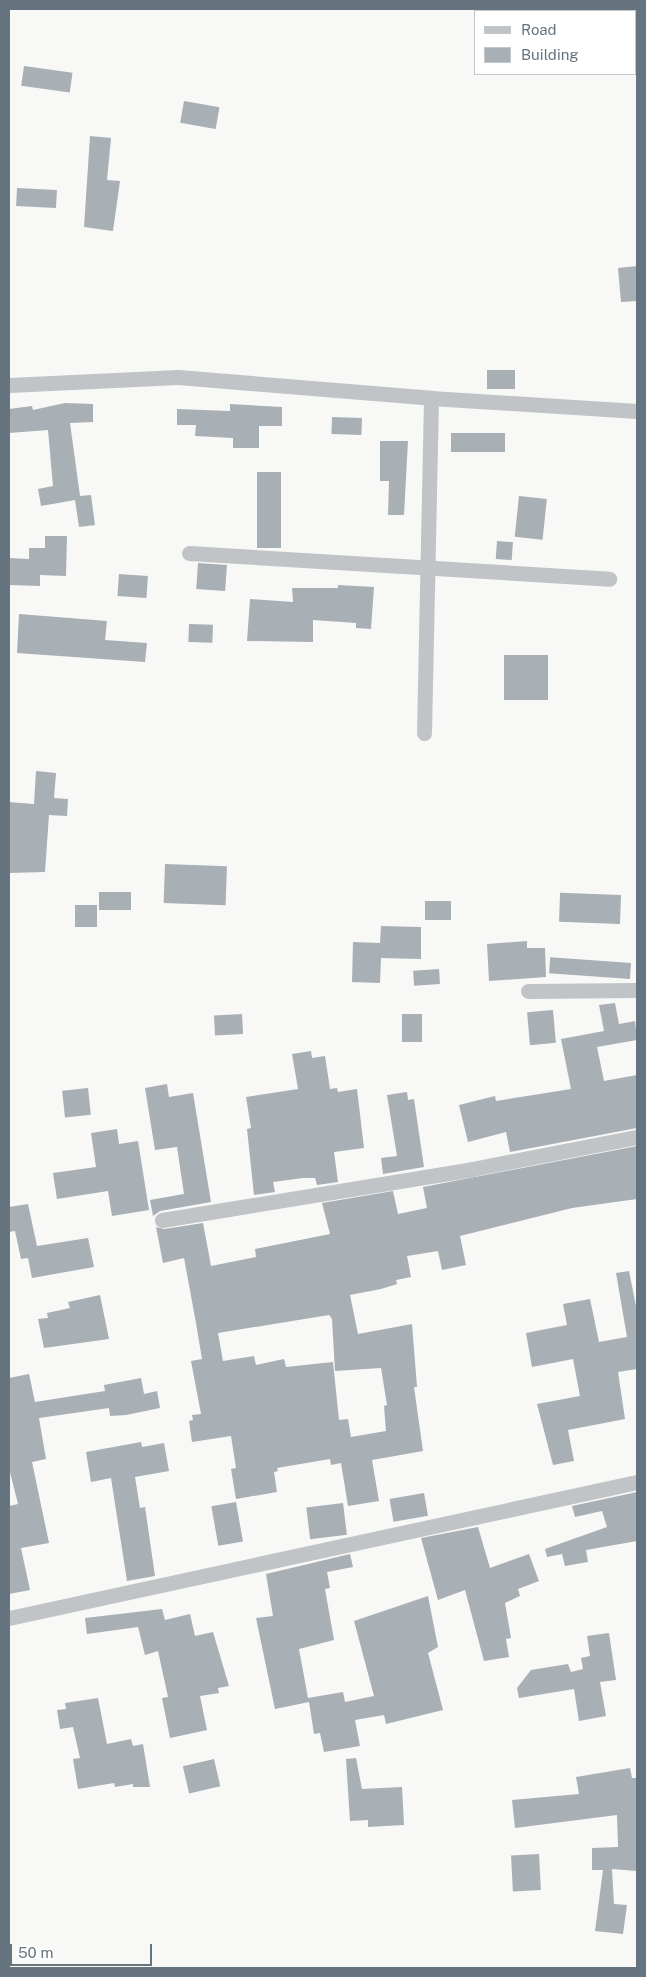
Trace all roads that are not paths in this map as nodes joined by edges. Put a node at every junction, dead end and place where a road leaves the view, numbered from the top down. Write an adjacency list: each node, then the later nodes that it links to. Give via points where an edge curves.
1 (9, 385): 2 (street, via 178,377)
2 (431, 398): 3 (street); 5 (street)
3 (637, 410)
4 (188, 553): 5 (street)
5 (428, 568): 6 (street); 7 (street)
6 (610, 579)
7 (424, 733)
8 (528, 990): 9 (street)
9 (637, 990)
10 (637, 1137): 11 (street, via 472,1169)
11 (162, 1220)
12 (637, 1482): 13 (street)
13 (9, 1618)

